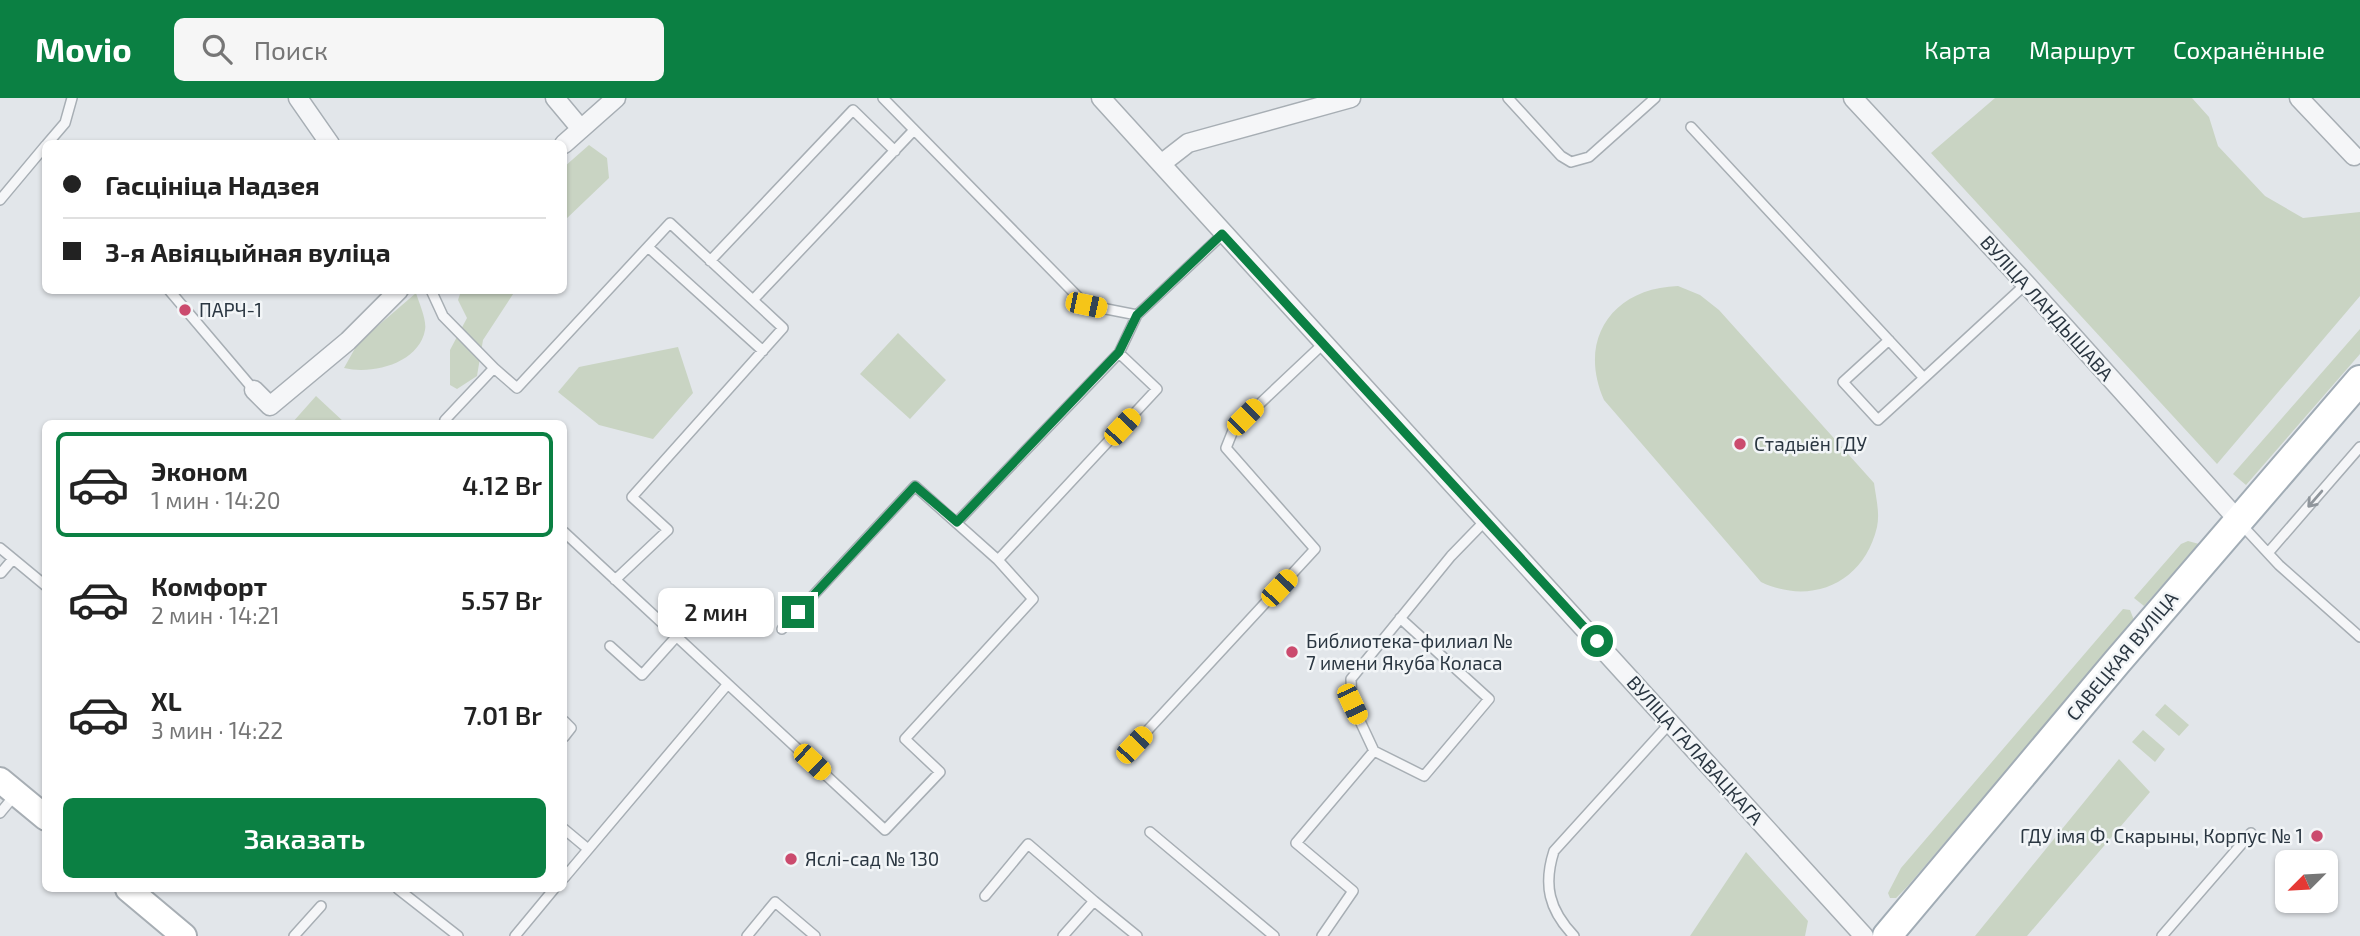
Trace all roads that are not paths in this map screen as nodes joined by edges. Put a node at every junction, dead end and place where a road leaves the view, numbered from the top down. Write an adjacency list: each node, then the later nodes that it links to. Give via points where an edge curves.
1 (72, 98): 16 (lane, via 65,123)
2 (298, 98): 17 (street)
3 (555, 98): 14 (street)
4 (616, 98): 14 (street)
5 (883, 98): 15 (lane)
6 (1101, 98): 22 (street, ВУЛІЦА ГАЛАВАЦКАГА)
7 (1351, 98): 12 (street)
8 (1508, 98): 9 (lane, via 1571,162 1589,157)
9 (1655, 98)
10 (1853, 98): 27 (street, ВУЛІЦА ЛАНДЫШАВА)
11 (2299, 98): 21 (street)
12 (1330, 101): 22 (street, via 1188,143)
13 (1691, 127): 33 (lane)
14 (581, 130): 18 (street)
15 (914, 130): 20 (lane); 32 (lane, via 1086,305)
16 (50, 140)
17 (327, 140)
18 (567, 142)
19 (42, 149): 23 (lane)
20 (895, 151): 26 (lane, via 853,110); 31 (lane)
21 (2354, 156)
22 (1161, 164): 24 (street, ВУЛІЦА ГАЛАВАЦКАГА)
23 (0, 200)
24 (1222, 234): 32 (lane); 34 (street, ВУЛІЦА ГАЛАВАЦКАГА)
25 (648, 247): 26 (lane, via 670,223); 35 (lane); 37 (lane, via 517,388)
26 (710, 261): 31 (lane)
27 (2026, 284): 38 (lane); 44 (street, ВУЛІЦА ЛАНДЫШАВА)
28 (172, 294): 40 (lane)
29 (395, 294): 40 (street, via 348,341 270,406)
30 (433, 294): 37 (lane, via 443,316)
31 (753, 300): 35 (lane, via 783,328)
32 (1137, 315): 36 (lane)
33 (1889, 340): 38 (lane); 38 (lane, via 1843,382 1878,420)
34 (1323, 344): 43 (street, ВУЛІЦА ГАЛАВАЦКАГА); 61 (lane, via 1234,428 1226,448 1315,549)
35 (762, 351): 52 (lane, via 632,497 668,530)
36 (1119, 352): 45 (lane); 50 (lane, via 1157,389)
37 (494, 368): 41 (lane)
38 (1924, 379)
39 (2360, 380): 44 (main road, САВЕЦКАЯ ВУЛІЦА)
40 (254, 390)
41 (445, 420)
42 (2360, 447): 48 (lane, one-way to 48)
43 (1485, 520): 54 (lane); 60 (street, ВУЛІЦА ГАЛАВАЦКАГА)
44 (2238, 520): 48 (lane); 89 (main road, САВЕЦКАЯ ВУЛІЦА)
45 (957, 522): 50 (lane); 55 (lane, via 915,486)
46 (567, 535): 52 (lane)
47 (0, 548): 49 (lane)
48 (2268, 553): 57 (lane)
49 (13, 559): 51 (lane); 53 (lane)
50 (998, 560): 59 (lane, via 1033,599 905,739 940,772 886,831)
51 (1, 573)
52 (615, 580): 56 (lane)
53 (42, 583)
54 (1400, 618): 62 (lane, via 1351,679 1352,704); 62 (lane, via 1489,699 1424,776)
55 (782, 629)
56 (676, 637): 58 (lane, via 642,675); 59 (lane)
57 (2360, 637)
58 (610, 646)
59 (727, 685): 69 (lane)
60 (1671, 722): 87 (lane, via 1554,850 1547,873 1554,912); 88 (street, ВУЛІЦА ГАЛАВАЦКАГА)
61 (1134, 745)
62 (1374, 751): 86 (lane, via 1296,844 1353,891)
63 (8, 787): 64 (lane); 65 (main road)
64 (0, 813)
65 (42, 815)
66 (567, 832): 69 (lane)
67 (1150, 832): 85 (lane)
68 (2251, 833): 90 (lane)
69 (588, 849): 70 (lane)
70 (567, 874)
71 (132, 892): 77 (main road)
72 (402, 892): 79 (lane)
73 (552, 892): 80 (lane)
74 (985, 896): 75 (lane, via 1028,844)
75 (1094, 901): 83 (lane); 84 (lane)
76 (321, 905): 78 (lane)
77 (184, 936)
78 (294, 936)
79 (458, 936)
80 (515, 936)
81 (747, 936): 82 (lane, via 775,902)
82 (815, 936)
83 (1063, 936)
84 (1137, 936)
85 (1274, 936)
86 (1322, 936)
87 (1574, 936)
88 (1864, 936)
89 (1887, 936)
90 (2162, 936)

